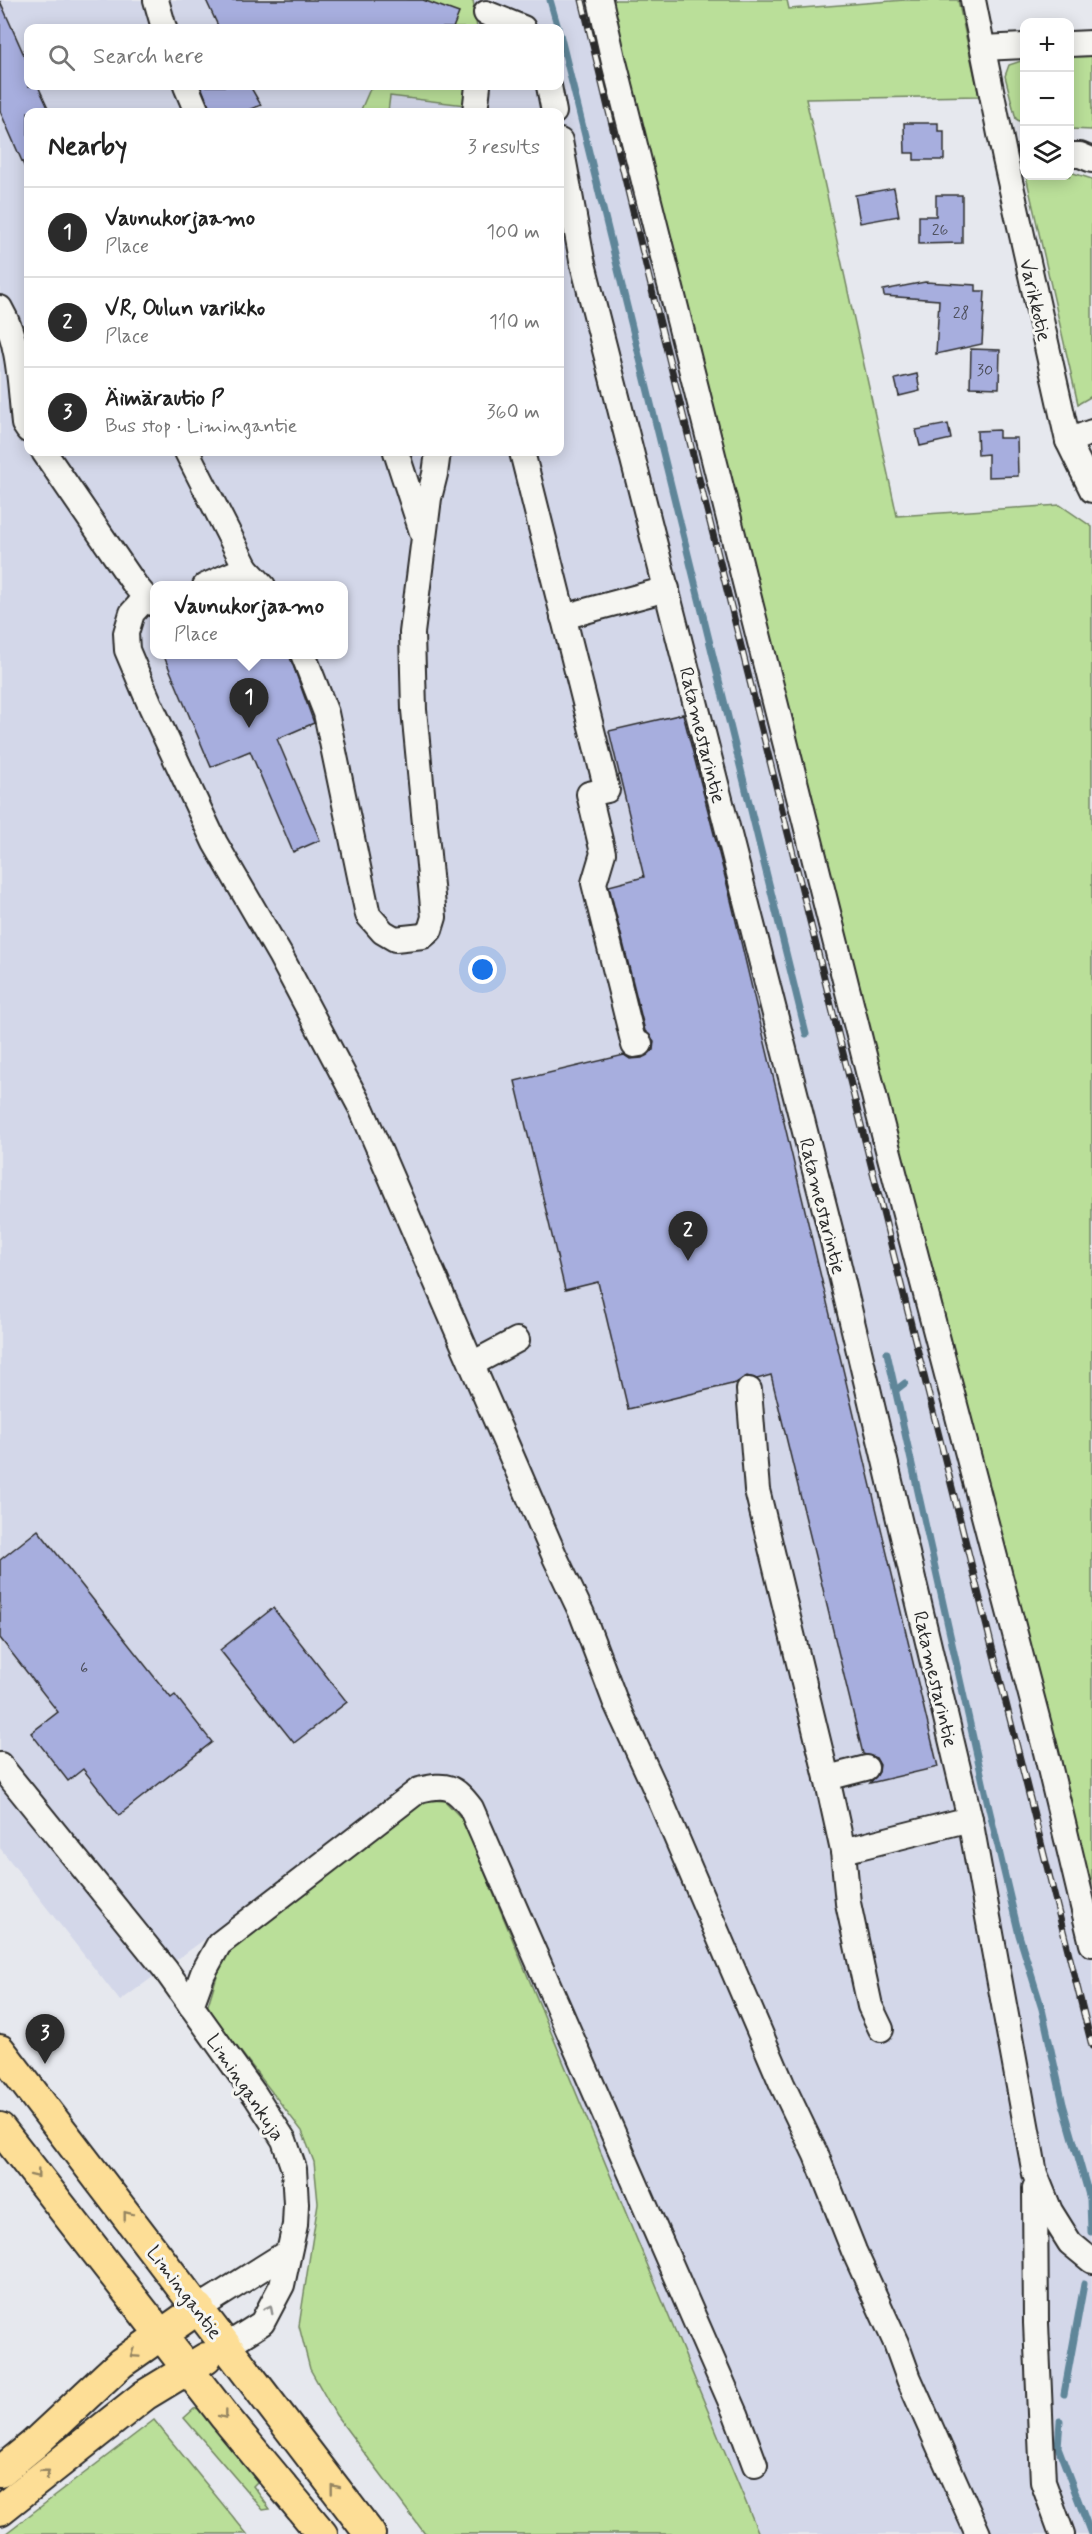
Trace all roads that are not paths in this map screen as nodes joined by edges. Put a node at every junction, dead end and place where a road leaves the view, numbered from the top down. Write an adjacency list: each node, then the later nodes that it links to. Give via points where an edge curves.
1 (156, 0): 5 (street)
2 (600, 0): 48 (street, via 879,1119 1046,1752)
3 (973, 0): 10 (street, Varikkotie)
4 (486, 14): 6 (street)
5 (164, 24)
6 (512, 24)
7 (1092, 43): 8 (street)
8 (1074, 44)
9 (1020, 46): 10 (street)
10 (984, 48): 18 (street, Varikkotie)
11 (188, 90): 14 (street)
12 (478, 90): 15 (street)
13 (550, 90): 16 (street)
14 (195, 108)
15 (475, 108)
16 (553, 108)
17 (1074, 155): 19 (street)
18 (1015, 158): 24 (street, Varikkotie)
19 (1092, 160)
20 (564, 163): 35 (street, Ratamestarintie, via 582,260)
21 (0, 308): 22 (street, via 15,346)
22 (24, 424)
23 (1092, 432): 24 (street)
24 (1068, 441): 30 (street, Varikkotie)
25 (47, 456): 36 (street)
26 (189, 456): 32 (street)
27 (397, 456): 31 (street)
28 (437, 456): 31 (street)
29 (523, 456): 37 (street)
30 (1092, 490)
31 (424, 536): 38 (street, via 412,633 414,710 434,917 430,930 423,936 395,939 368,915 326,713)
32 (246, 568): 33 (street); 34 (street)
33 (214, 581)
34 (259, 581)
35 (667, 589): 37 (street); 46 (street, Ratamestarintie, via 693,719 832,1237 943,1751)
36 (150, 601): 41 (street, via 132,614 126,633 127,650 215,843 362,1110)
37 (563, 617): 39 (street, via 607,790 589,794 603,853 594,883 634,1045)
38 (305, 659)
39 (640, 1044)
40 (517, 1340): 41 (street)
41 (471, 1364): 65 (street)
42 (749, 1390): 45 (street, via 757,1491)
43 (0, 1765): 49 (street, Limingankuja)
44 (866, 1768): 45 (street)
45 (827, 1778): 47 (street)
46 (970, 1819): 47 (street); 53 (street, Ratamestarintie)
47 (843, 1851): 50 (street, via 848,1903 870,2006)
48 (1092, 1944)
49 (191, 2006): 54 (street, Limingankuja, via 284,2140 294,2169 296,2204); 60 (street, via 202,1973 219,1944 419,1790 439,1785 457,1790 471,1808)
50 (881, 2029)
51 (0, 2050): 56 (main road, Limingantie, one-way to 51)
52 (0, 2128): 57 (main road, one-way to 57)
53 (1035, 2174): 55 (street, Ratamestarintie, via 1050,2211 1070,2242); 66 (street, via 1043,2482)
54 (288, 2252): 56 (street); 58 (street, Limingankuja, one-way to 54, via 262,2322 282,2285)
55 (1092, 2261)
56 (199, 2308): 57 (main road); 58 (main road, Limingantie)
57 (162, 2334): 59 (main road); 61 (main road, one-way to 61, via 121,2363)
58 (226, 2346): 59 (main road); 64 (main road, Limingantie, one-way to 58)
59 (189, 2369): 62 (main road, one-way to 59, via 145,2395); 63 (main road, one-way to 63)
60 (755, 2465)
61 (0, 2472)
62 (0, 2510)
63 (322, 2534)
64 (370, 2534)
65 (978, 2534)
66 (1062, 2534)

